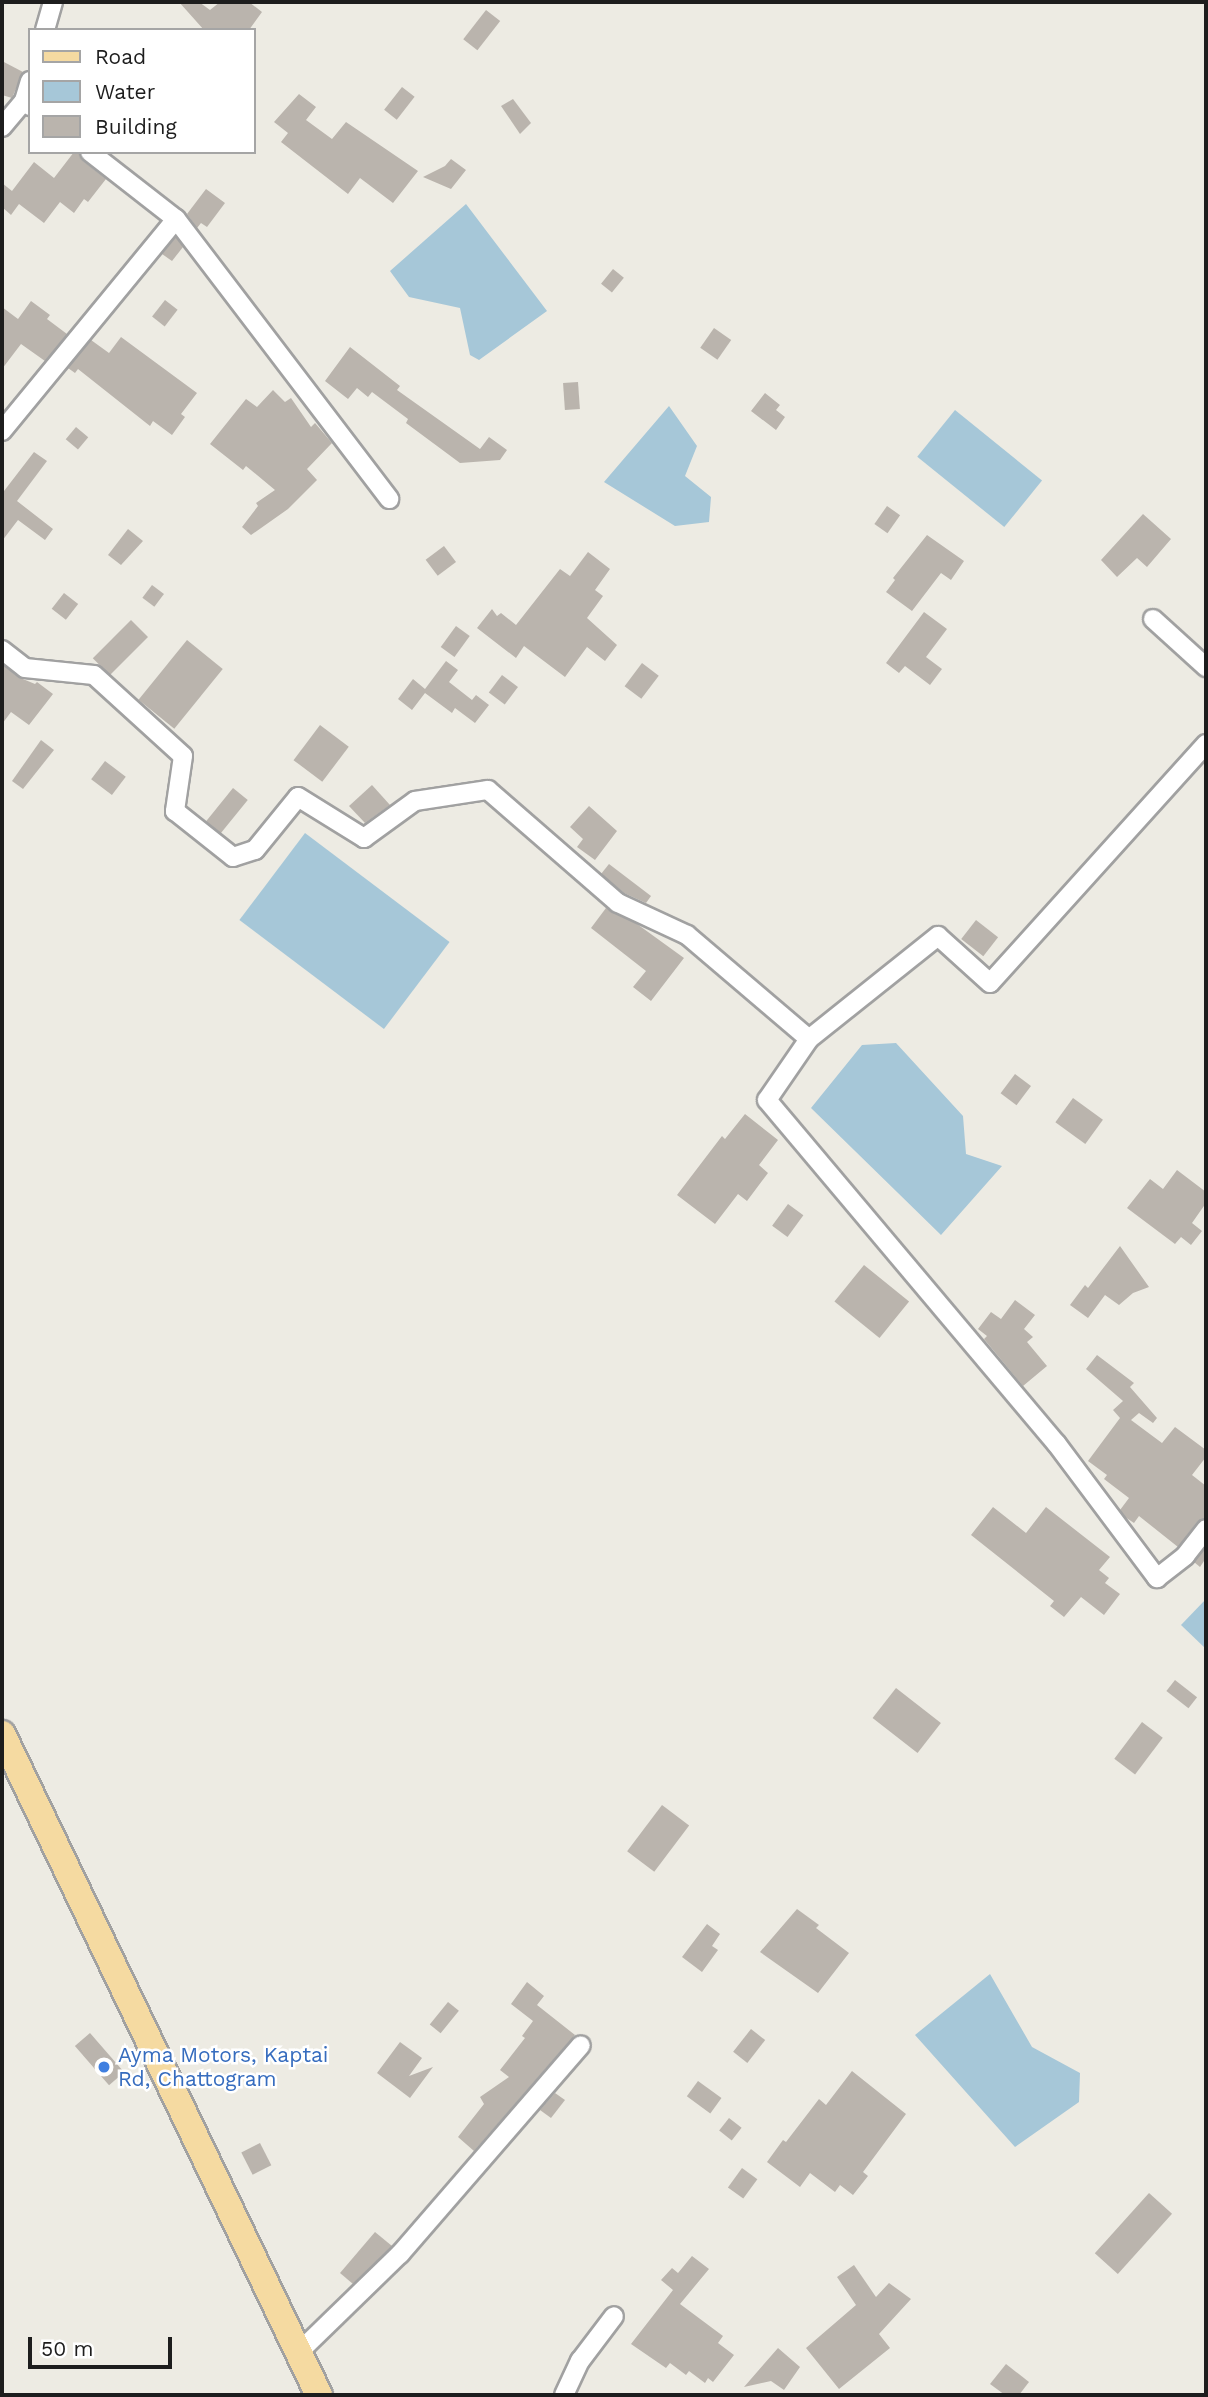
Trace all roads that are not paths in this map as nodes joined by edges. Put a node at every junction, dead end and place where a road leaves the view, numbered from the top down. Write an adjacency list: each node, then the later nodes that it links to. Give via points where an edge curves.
1 (53, 2): 2 (street)
2 (46, 28)
3 (27, 104): 4 (street)
4 (2, 127)
5 (93, 154): 6 (street)
6 (176, 219): 7 (street); 8 (street)
7 (2, 431)
8 (389, 499)
9 (1153, 619): 11 (street)
10 (2, 650): 13 (street, via 25,668 94,675 183,756 175,811 233,857 255,850 298,797 363,838 415,801 488,790 618,903 687,935)
11 (1206, 667)
12 (1206, 744): 13 (street, via 990,983 938,936)
13 (809, 1039): 14 (street, via 767,1100 1056,1443 1157,1578 1185,1556)
14 (1206, 1529)
15 (2, 1734): 18 (main road)
16 (581, 2045): 18 (street, via 401,2254)
17 (614, 2316): 20 (street, via 580,2361)
18 (298, 2354): 19 (main road)
19 (319, 2395)
20 (564, 2395)

